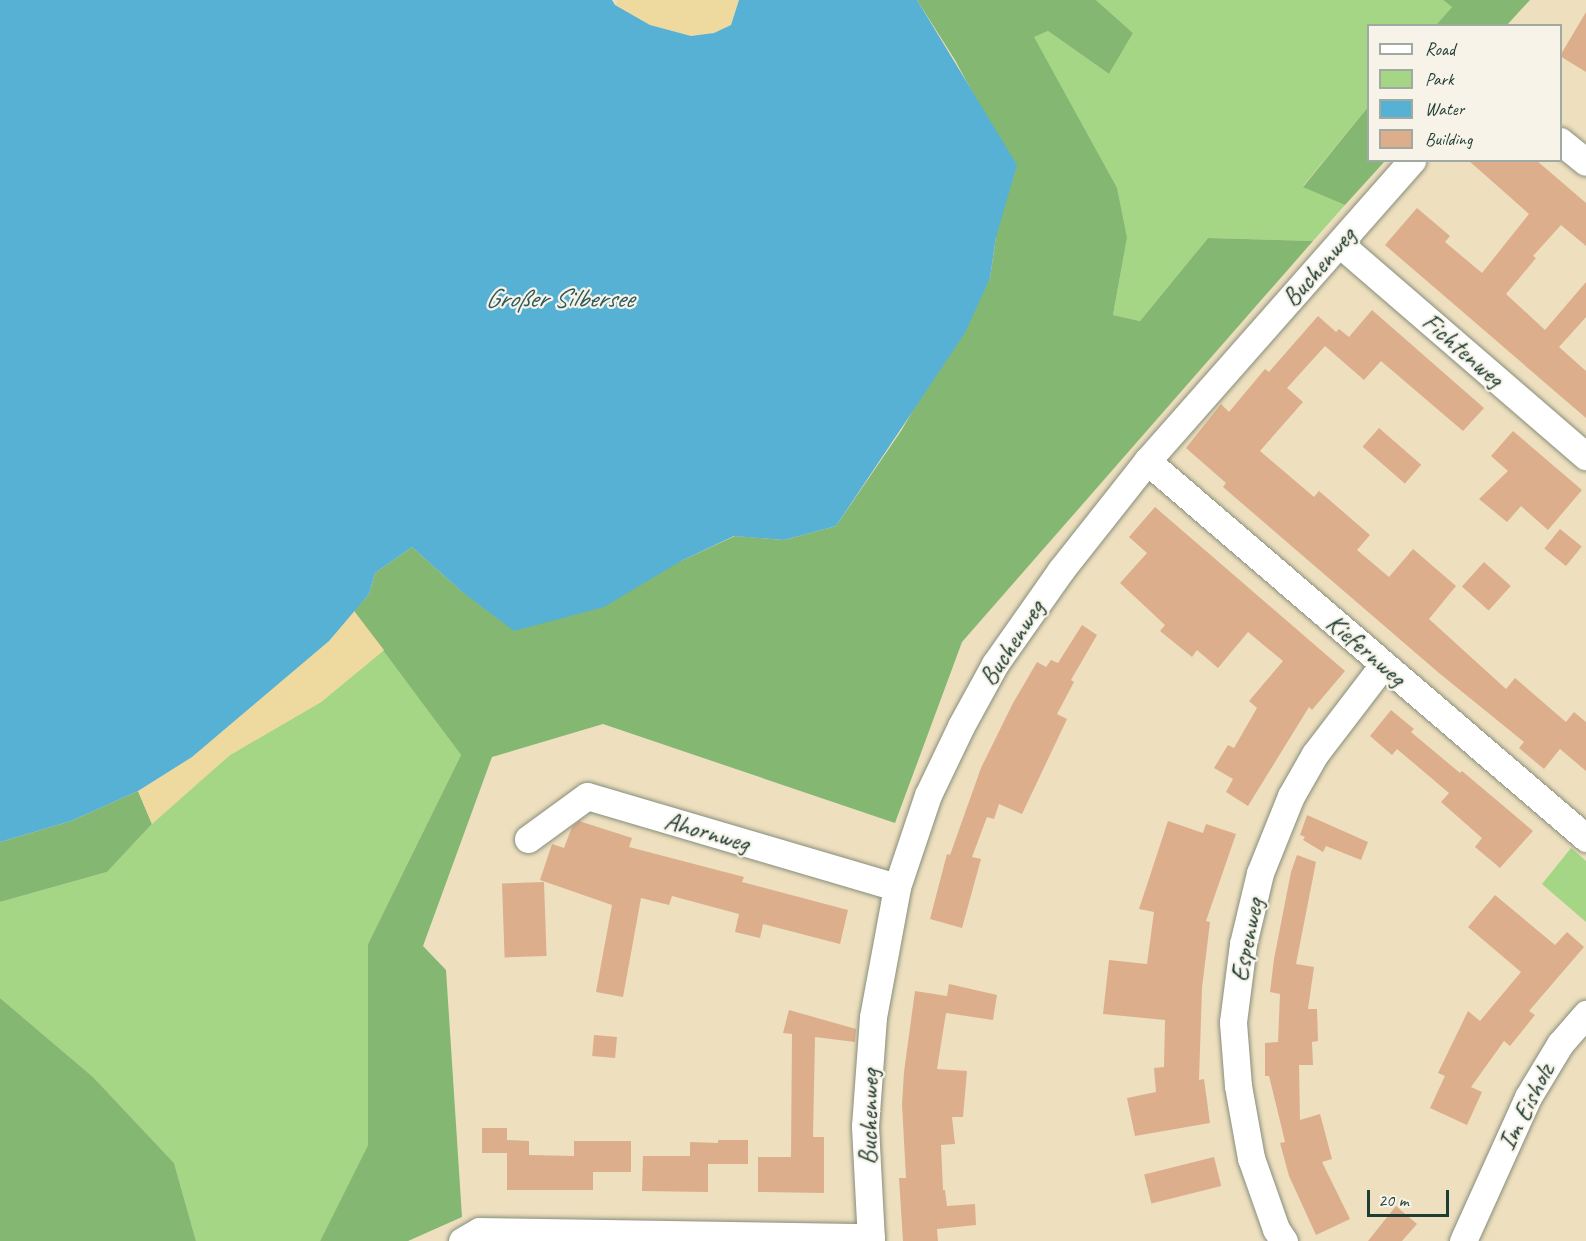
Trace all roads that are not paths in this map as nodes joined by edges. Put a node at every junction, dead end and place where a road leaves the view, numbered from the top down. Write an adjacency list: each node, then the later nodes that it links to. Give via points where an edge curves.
1 (1562, 143): 3 (street)
2 (1410, 162): 4 (street, Buchenweg)
3 (1586, 162)
4 (1340, 244): 5 (street, Fichtenweg); 6 (street, Buchenweg)
5 (1586, 456)
6 (1147, 461): 7 (street, Kiefernweg); 10 (street, Buchenweg, via 1060,570 995,664 928,795)
7 (1383, 666): 8 (street, Kiefernweg); 14 (street, Espenweg, via 1315,754 1291,796 1260,873 1243,944 1233,1022 1238,1086 1251,1158 1276,1229)
8 (1586, 838)
9 (528, 839): 10 (street, Ahornweg, via 587,796)
10 (897, 887): 12 (street, Buchenweg, via 873,1017 866,1115)
11 (1586, 1014): 15 (street, Im Eisholz, via 1560,1044 1528,1097)
12 (871, 1239): 13 (street, via 479,1231)
13 (462, 1241)
14 (1284, 1241)
15 (1463, 1241)

